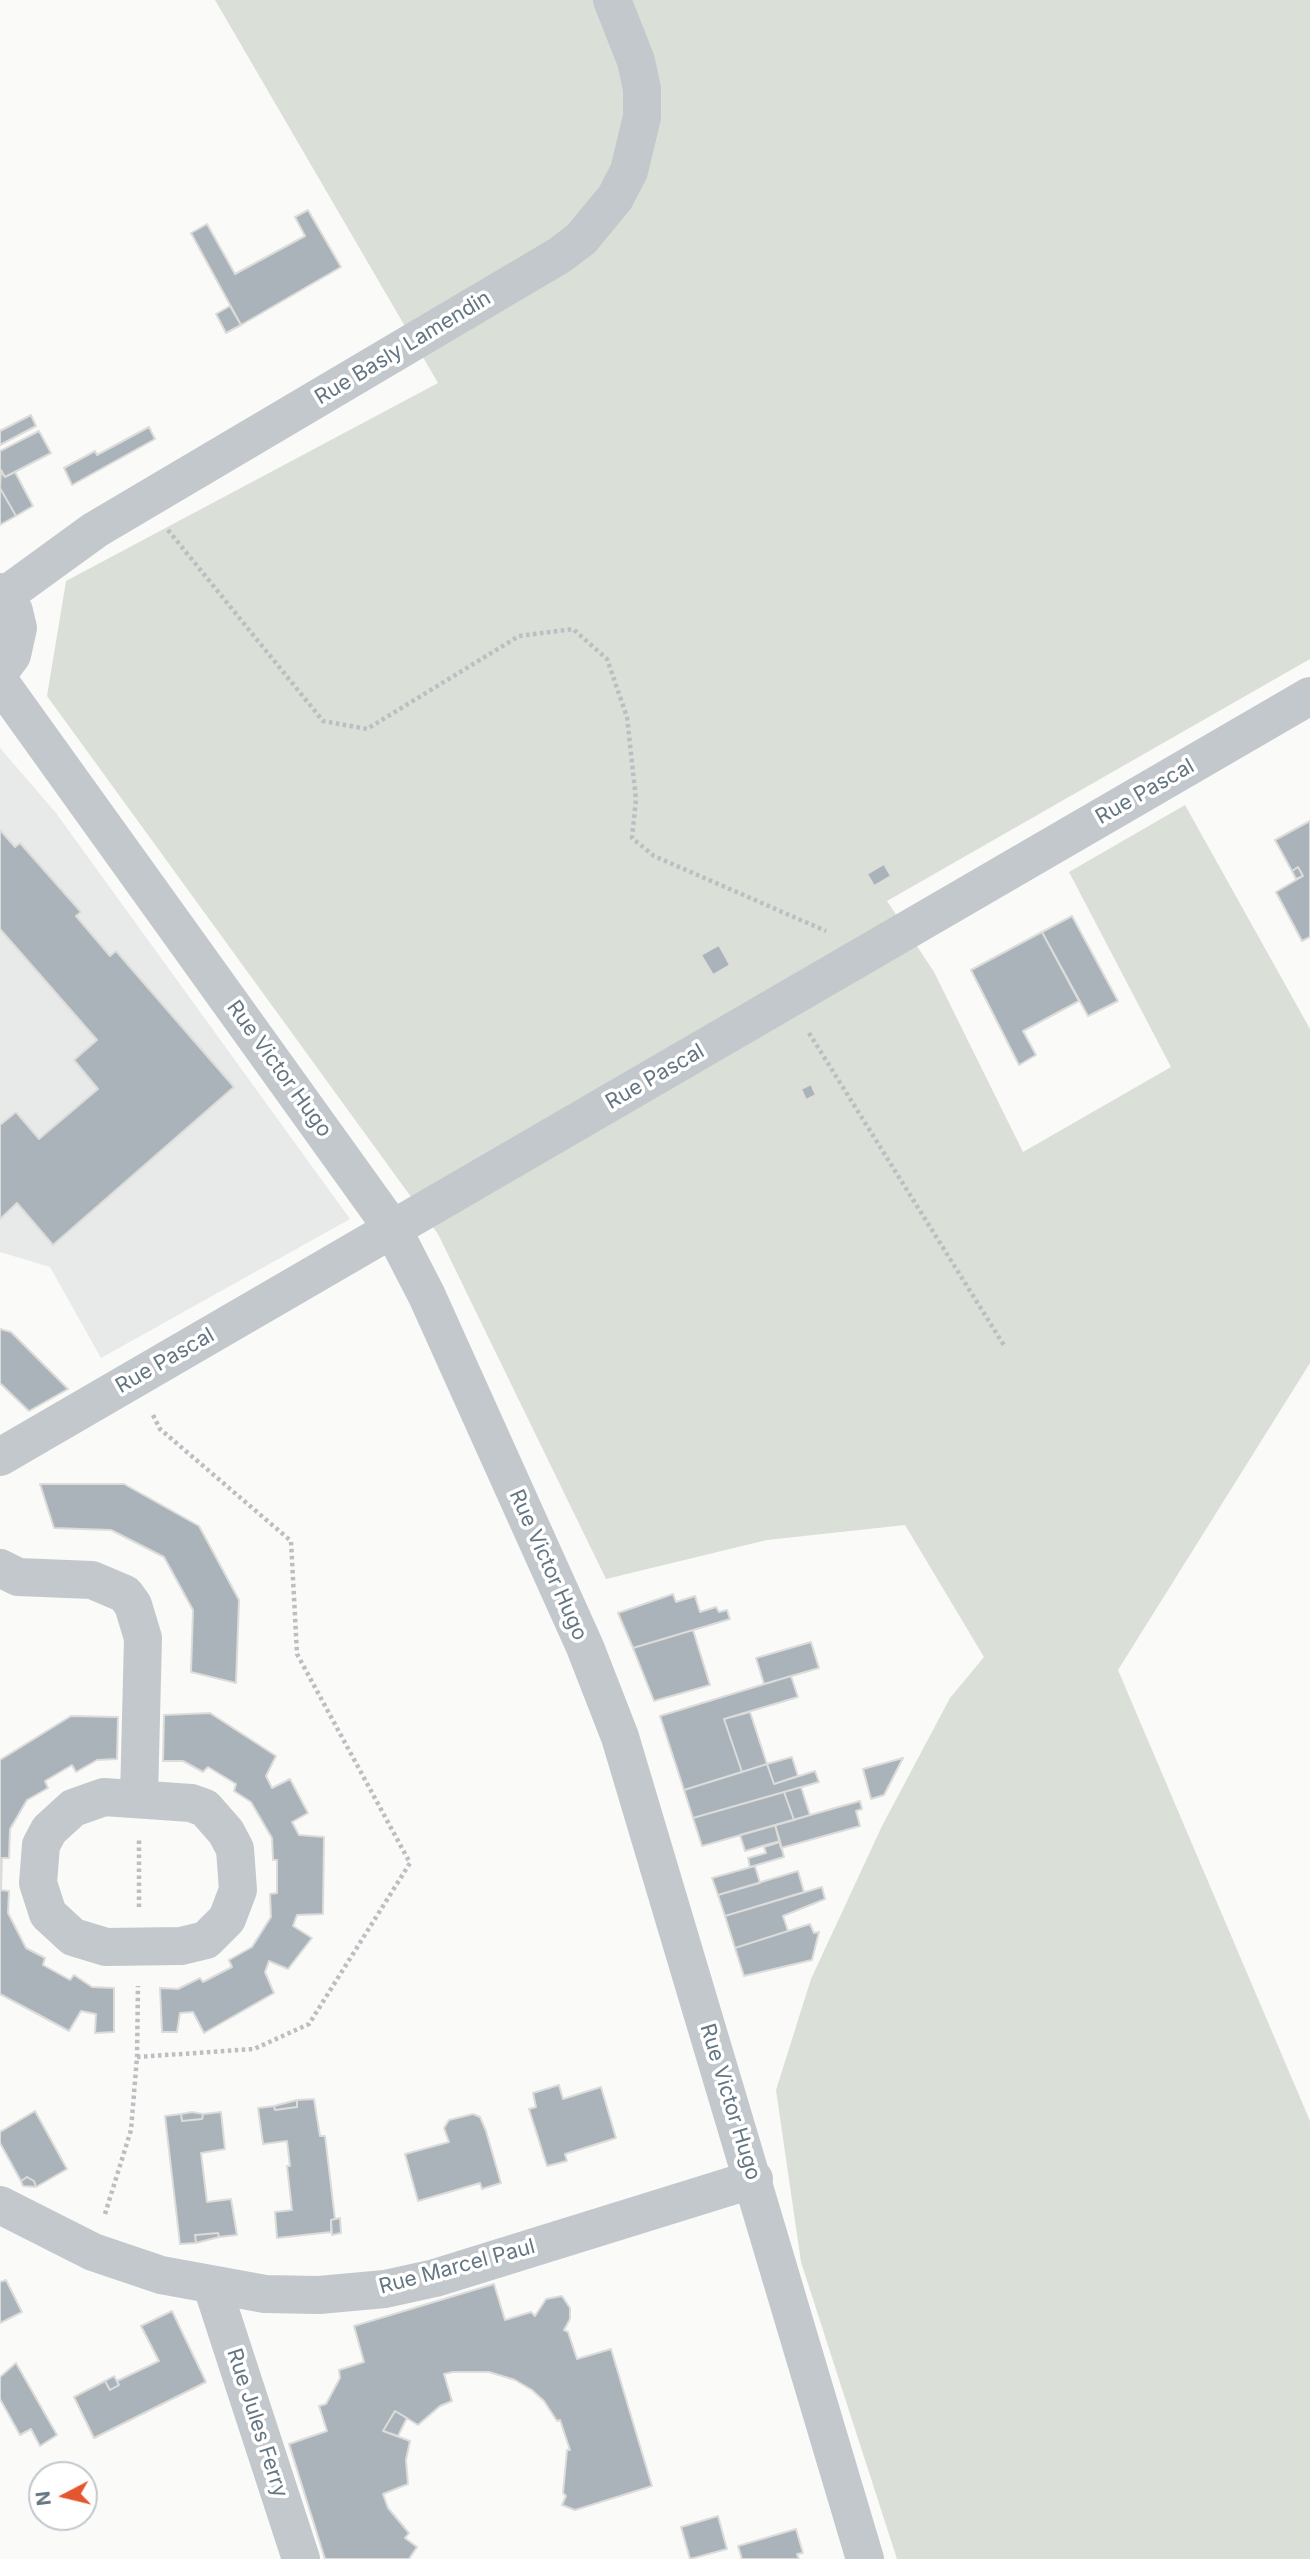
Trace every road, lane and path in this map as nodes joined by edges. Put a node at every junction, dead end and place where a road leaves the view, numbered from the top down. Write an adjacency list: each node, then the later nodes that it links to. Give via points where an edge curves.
1 (612, 0): 3 (street, Rue Basly Lamendin, via 636,61 642,117 629,171 615,198 581,239 95,530)
2 (166, 527): 7 (path, via 323,721 367,729 520,636 573,629 607,659 627,718 636,799 632,838 654,856)
3 (2, 594): 4 (street, via 14,611 18,638)
4 (0, 671)
5 (0, 682): 9 (street, Rue Victor Hugo)
6 (1310, 696): 7 (street, Rue Pascal)
7 (872, 951): 8 (street, Rue Pascal)
8 (788, 999): 9 (street, Rue Pascal); 10 (path)
9 (392, 1228): 11 (street, Rue Pascal); 17 (street, Rue Victor Hugo, via 427,1296 598,1679 624,1750)
10 (1005, 1347)
11 (134, 1379): 12 (street, Rue Pascal); 16 (path, via 160,1429 291,1541 297,1654 410,1863 309,2024 254,2049)
12 (0, 1457)
13 (0, 1568): 14 (street, via 18,1577 92,1580 125,1594 134,1605 144,1638)
14 (139, 1797): 15 (path); 15 (street, via 205,1808 226,1832 239,1870 238,1890 227,1919 206,1940); 15 (street, via 104,1797 73,1808 49,1830 37,1865 41,1899 60,1927 88,1943)
15 (139, 1948): 16 (path)
16 (137, 2057): 19 (path, via 131,2130)
17 (754, 2179): 20 (street, Rue Marcel Paul, via 397,2287 289,2295); 22 (street, Rue Victor Hugo)
18 (1, 2206): 19 (street, Rue Marcel Paul)
19 (93, 2252): 20 (street, Rue Marcel Paul)
20 (212, 2286): 21 (street, Rue Jules Ferry)
21 (301, 2559)
22 (866, 2559)

